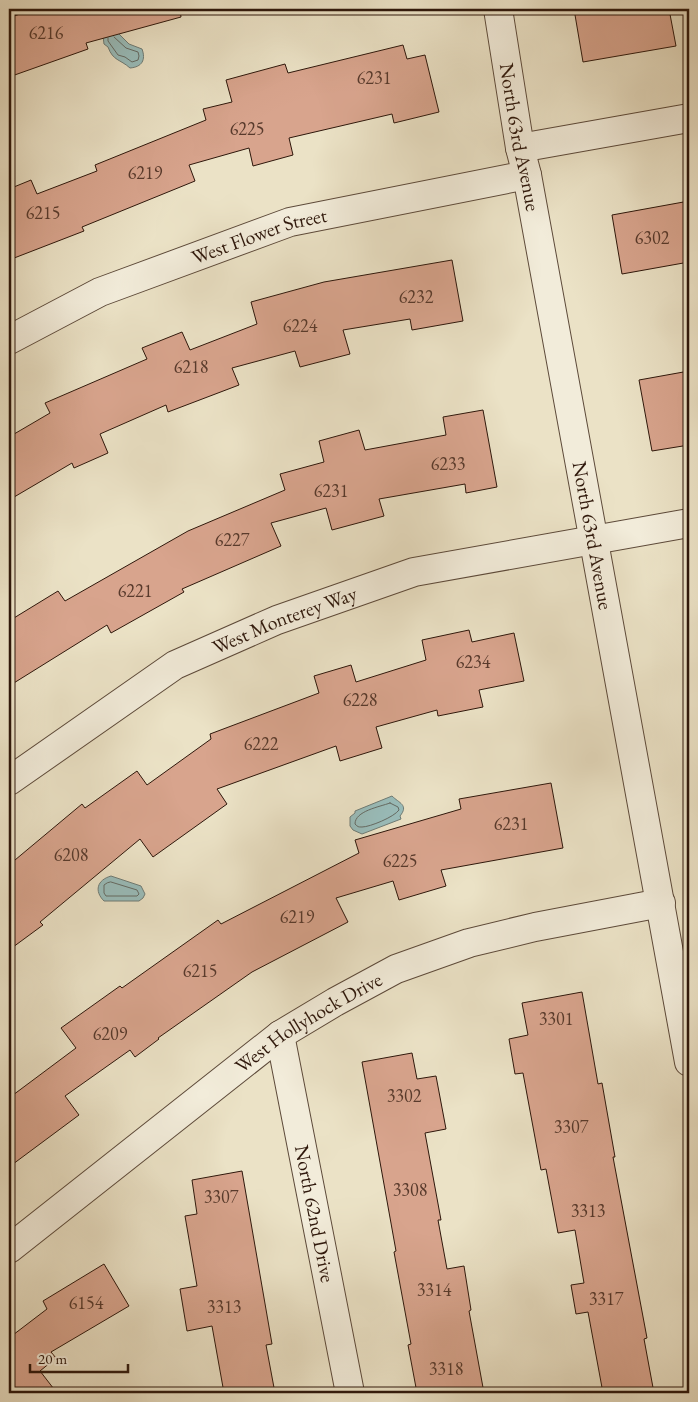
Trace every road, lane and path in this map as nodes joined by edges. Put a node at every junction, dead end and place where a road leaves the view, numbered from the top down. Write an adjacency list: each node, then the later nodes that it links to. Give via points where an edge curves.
1 (498, 9): 3 (street, North 63rd Avenue)
2 (689, 118): 3 (street)
3 (520, 148): 4 (street, North 63rd Avenue)
4 (527, 175): 5 (street, West Flower Street, via 290,222 100,292); 7 (street, North 63rd Avenue)
5 (9, 340)
6 (689, 523): 7 (street, West Monterey Way)
7 (594, 540): 8 (street, West Monterey Way, via 414,572 277,620 175,665); 9 (street, North 63rd Avenue)
8 (9, 781)
9 (661, 903): 10 (street, West Hollyhock Drive, via 469,943 396,969); 11 (street, North 63rd Avenue)
10 (280, 1035): 12 (street, West Hollyhock Drive); 13 (street, North 62nd Drive)
11 (689, 1062)
12 (9, 1249)
13 (350, 1393)

